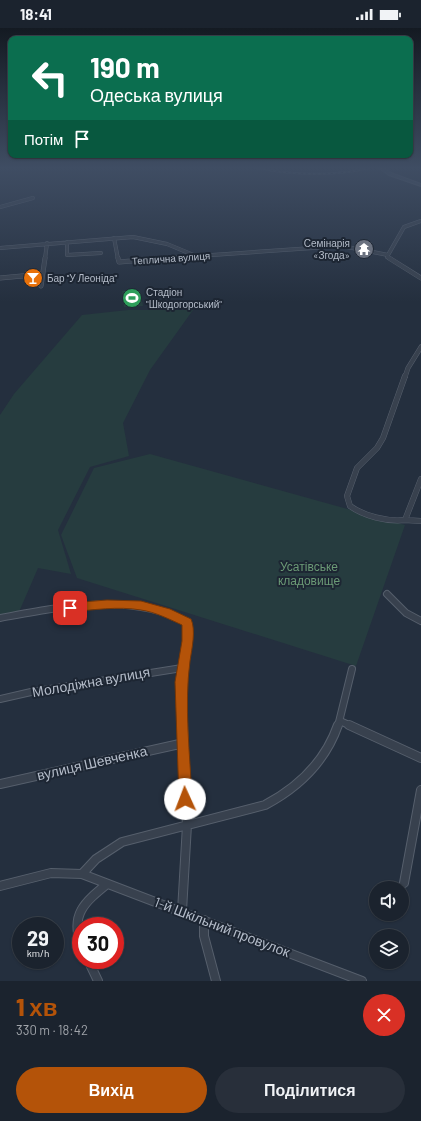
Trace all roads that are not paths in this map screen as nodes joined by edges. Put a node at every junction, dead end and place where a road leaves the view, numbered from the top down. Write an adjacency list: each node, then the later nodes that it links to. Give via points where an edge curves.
1 (421, 221): 7 (street, via 404,228)
2 (114, 238): 3 (street); 8 (street, via 155,240); 8 (street, Теплична вулиця, via 119,262)
3 (67, 242): 4 (street); 6 (street, via 67,255)
4 (47, 243): 5 (street); 9 (street)
5 (0, 248)
6 (101, 253)
7 (388, 255): 8 (street, Теплична вулиця, via 350,247 293,248); 11 (street, via 387,257)
8 (197, 257)
9 (42, 275): 10 (street); 12 (street)
10 (0, 278)
11 (421, 278)
12 (41, 286)
13 (421, 347): 15 (street, via 408,368 383,438 377,448 357,468 347,496 350,506 360,512 396,521)
14 (421, 479): 15 (street)
15 (405, 520): 16 (street)
16 (421, 521)
17 (387, 594): 19 (street, via 406,613)
18 (0, 618): 20 (street, via 81,606 141,605 182,618 187,622)
19 (421, 620)
20 (182, 668): 22 (street, Молодіжна вулиця); 24 (street)
21 (352, 669): 23 (street)
22 (0, 699)
23 (340, 721): 25 (street); 28 (street, via 328,748 311,772 284,797 265,805)
24 (184, 743): 26 (street, вулиця Шевченка); 28 (street)
25 (421, 758)
26 (0, 784)
27 (421, 790): 30 (street)
28 (187, 825): 29 (street, via 122,842 96,859); 33 (street)
29 (82, 874): 31 (street, 1-й Шкільний провулок); 32 (street, 1-й Шкільний провулок, via 51,872)
30 (404, 881)
31 (107, 884): 33 (street, 1-й Шкільний провулок); 34 (street, via 90,898)
32 (0, 886)
33 (182, 911): 35 (street, 1-й Шкільний провулок)
34 (77, 917)
35 (204, 920): 38 (street, via 204,936); 39 (street, 1-й Шкільний провулок)
36 (92, 969): 37 (street)
37 (98, 981)
38 (216, 981)
39 (362, 981)

